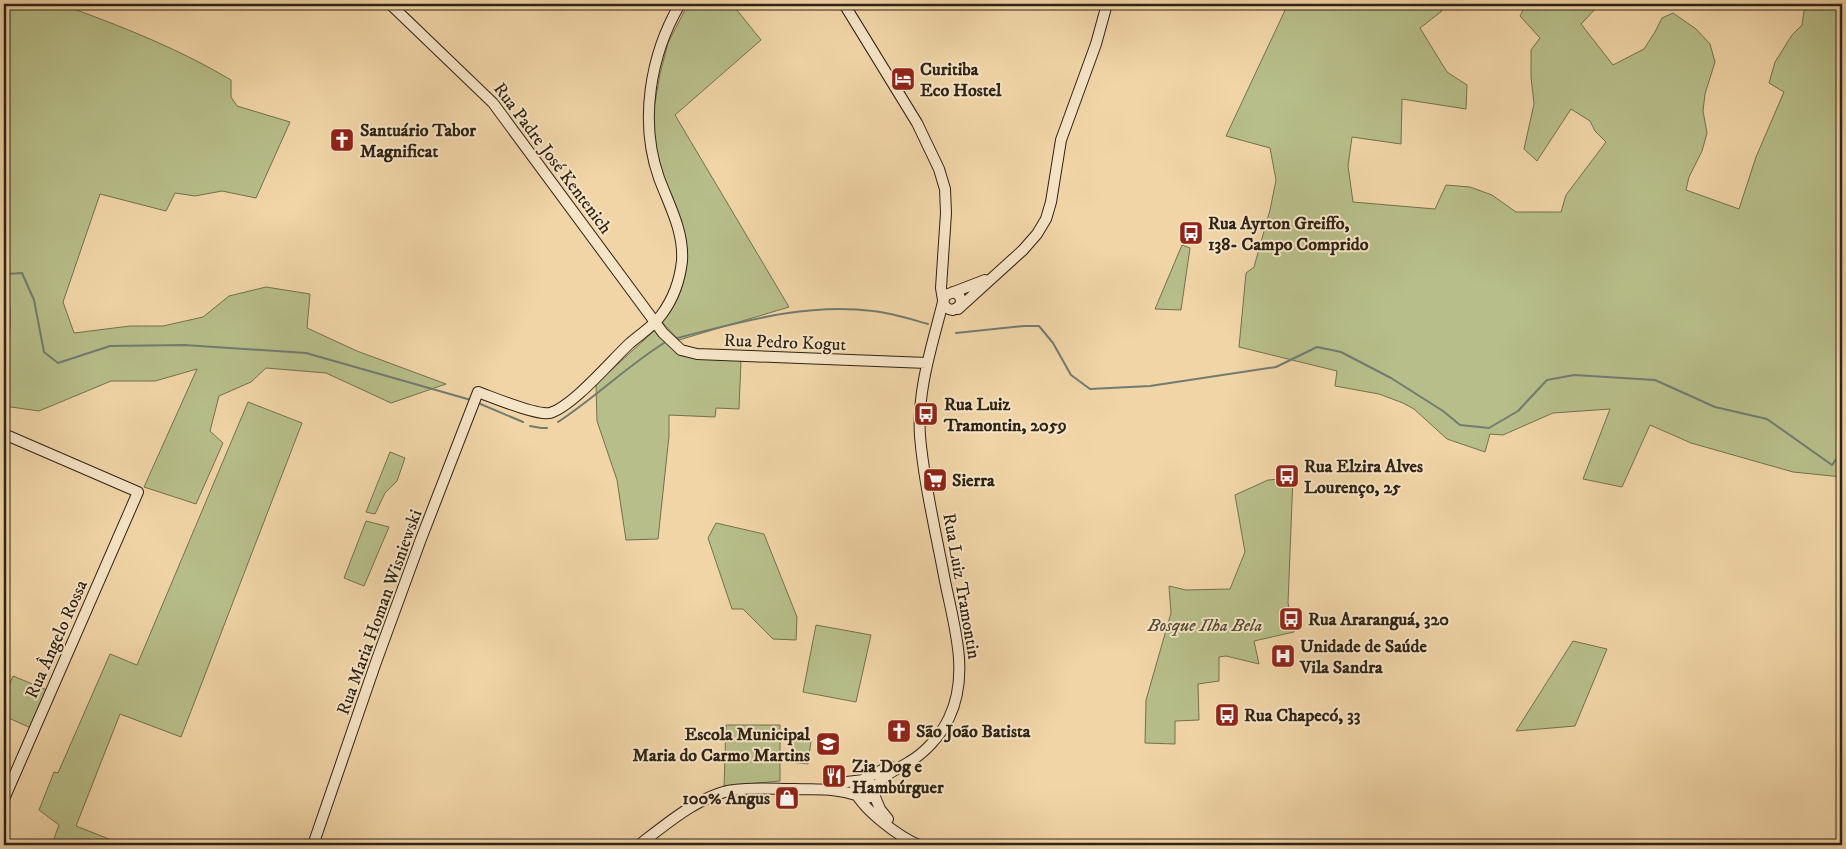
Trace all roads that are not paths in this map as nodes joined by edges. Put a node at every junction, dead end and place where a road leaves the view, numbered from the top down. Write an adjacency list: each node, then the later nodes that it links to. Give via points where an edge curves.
1 (390, 4): 8 (street, Rua Padre José Kentenich, via 493,103)
2 (680, 4): 8 (street, via 660,46 649,109 652,152 676,221 682,253 676,286 667,307)
3 (844, 4): 6 (street, via 920,129 939,169 946,201 942,274)
4 (1107, 4): 5 (street, Rua Luiz Tramontin, via 1063,135 1046,219 1030,243)
5 (992, 277): 6 (street); 7 (street, Rua Luiz Tramontin)
6 (947, 297): 7 (street, via 947,309); 7 (street, via 960,297 961,303); 9 (street, Rua Luiz Tramontin)
7 (956, 309): 9 (street, Rua Luiz Tramontin)
8 (655, 322): 10 (street, Rua Pedro Kogut, via 677,347 690,354); 18 (street, Rua Maria Homan Wisniewski, via 573,398 549,413 538,413 478,392 386,636)
9 (936, 331): 10 (street, Rua Luiz Tramontin)
10 (927, 362): 12 (street, Rua Luiz Tramontin, via 920,408 921,446 958,648 960,675 958,693 948,720)
11 (4, 434): 17 (street, Rua Ângelo Rossa, via 138,492)
12 (924, 749): 13 (street, Rua Luiz Tramontin); 15 (street, Rua Luiz Tramontin, via 909,762 883,776)
13 (861, 781): 14 (street); 15 (street, via 869,782); 16 (street, via 855,787)
14 (768, 788): 16 (street, via 838,790); 19 (street, via 735,789 716,795 682,814)
15 (873, 790): 16 (street, via 868,798); 21 (street, via 883,814)
16 (858, 797): 20 (street, via 892,828)
17 (4, 799)
18 (313, 845)
19 (640, 845)
20 (919, 845)
21 (923, 845)

